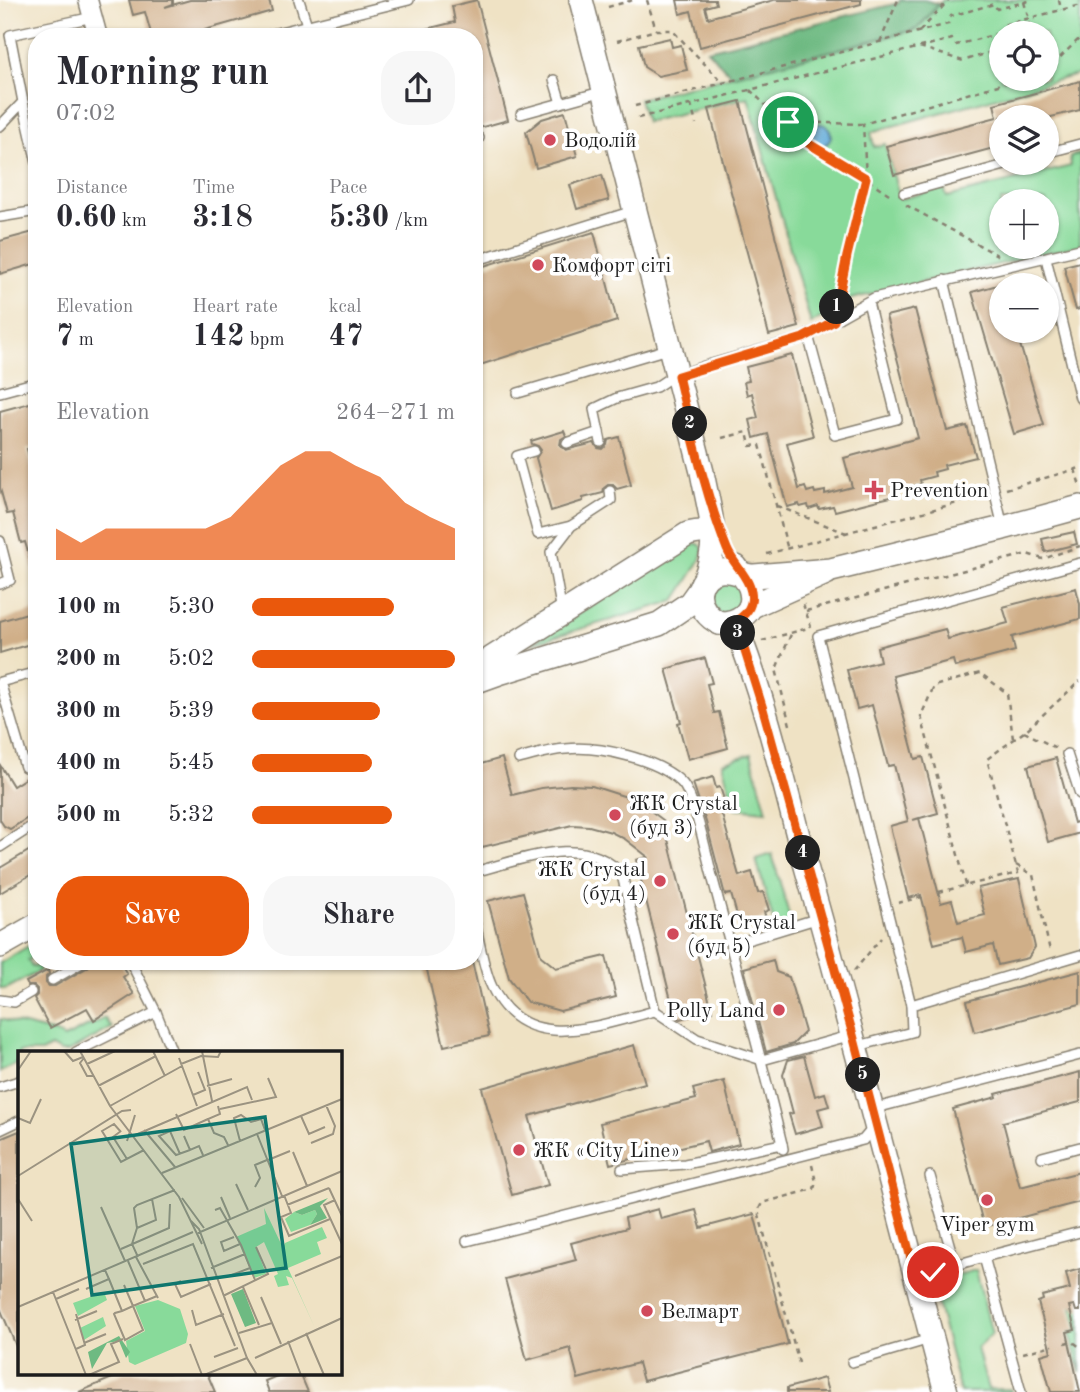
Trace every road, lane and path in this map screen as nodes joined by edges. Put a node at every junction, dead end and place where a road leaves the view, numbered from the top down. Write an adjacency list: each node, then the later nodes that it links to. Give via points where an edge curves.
1 (299, 0): 19 (lane)
2 (409, 0): 19 (lane)
3 (581, 0): 37 (street)
4 (633, 0): 12 (path)
5 (647, 0): 24 (path)
6 (898, 0): 29 (path)
7 (949, 0): 25 (path)
8 (1031, 0): 10 (path)
9 (1059, 0): 14 (path)
10 (1024, 2): 16 (path); 25 (path, via 997,9 994,4 951,16 948,24)
11 (1080, 5): 14 (path)
12 (608, 7)
13 (90, 9): 20 (lane); 21 (street)
14 (1061, 10): 15 (path)
15 (1037, 16): 16 (path); 18 (path)
16 (1028, 19): 17 (path)
17 (1020, 21)
18 (1031, 21)
19 (304, 26): 22 (lane)
20 (32, 28)
21 (95, 28)
22 (296, 28)
23 (28, 29): 38 (lane, via 10,35)
24 (656, 30): 28 (path); 34 (path, via 672,30)
25 (919, 32): 29 (path)
26 (989, 36): 30 (path, via 956,45 952,39)
27 (1080, 38): 32 (path)
28 (617, 41)
29 (880, 42): 34 (path)
30 (920, 47): 31 (path, via 963,61); 36 (path)
31 (989, 53)
32 (1059, 58)
33 (554, 80): 39 (lane)
34 (724, 83): 41 (path)
35 (989, 88): 47 (path)
36 (750, 90): 40 (path); 44 (path)
37 (604, 91): 39 (lane); 54 (street)
38 (23, 102): 45 (lane); 48 (lane)
39 (561, 103): 42 (lane)
40 (691, 104): 43 (path); 46 (path)
41 (635, 106)
42 (521, 114)
43 (638, 118)
44 (788, 122): 47 (path); 52 (path, via 806,142)
45 (28, 124)
46 (696, 124)
47 (863, 124): 52 (path)
48 (0, 126)
49 (1080, 144): 50 (lane)
50 (1059, 150)
51 (989, 169): 53 (lane)
52 (866, 178): 62 (path, via 900,202); 65 (path)
53 (905, 193)
54 (635, 210): 59 (lane); 67 (street)
55 (28, 213): 56 (lane)
56 (0, 218)
57 (1080, 249): 58 (lane)
58 (1059, 254)
59 (483, 258)
60 (1040, 259): 62 (lane)
61 (1045, 259): 72 (lane)
62 (1015, 264): 63 (lane)
63 (944, 280): 64 (lane); 80 (lane)
64 (868, 302): 65 (lane); 66 (lane, via 897,418 835,436)
65 (834, 321): 66 (lane)
66 (808, 335): 68 (lane)
67 (671, 348): 68 (street); 71 (lane)
68 (678, 376): 74 (lane, via 594,409 600,437); 77 (street)
69 (28, 384): 70 (lane)
70 (0, 392)
71 (518, 393)
72 (1080, 398)
73 (722, 438): 81 (path, via 747,432 750,446 760,445)
74 (568, 443)
75 (534, 451): 83 (lane, via 517,456 538,534)
76 (1078, 469): 78 (path); 80 (path)
77 (702, 472): 86 (street, via 701,506); 87 (street); 94 (street, via 727,550)
78 (1080, 486)
79 (610, 491): 83 (lane, via 611,500)
80 (995, 493): 84 (lane); 85 (path)
81 (776, 506): 85 (path); 90 (path)
82 (1080, 507): 84 (street)
83 (571, 526): 99 (lane, via 551,552)
84 (1003, 528): 93 (street)
85 (846, 533): 90 (path)
86 (688, 534): 87 (street, via 702,530); 99 (street)
87 (715, 540): 96 (street)
88 (0, 541): 95 (lane, via 10,580)
89 (1080, 546): 98 (path, via 1043,559 1027,554)
90 (788, 550): 91 (path)
91 (766, 554)
92 (1080, 563): 122 (lane, via 818,636)
93 (831, 569): 94 (street); 100 (street)
94 (742, 576): 96 (street, via 724,570); 100 (street, via 751,591)
95 (0, 584)
96 (702, 585): 100 (street, via 701,607 706,614); 101 (street, via 690,603)
97 (801, 597): 98 (path)
98 (806, 611): 102 (path, via 811,627)
99 (562, 612): 104 (street, via 492,658)
100 (734, 617): 101 (street); 123 (street)
101 (659, 624): 106 (street)
102 (792, 632): 103 (path); 109 (path, via 775,669)
103 (762, 641)
104 (483, 670)
105 (28, 674): 113 (lane, via 0,682 25,767)
106 (483, 678)
107 (1080, 681): 108 (path)
108 (1024, 732): 110 (path); 111 (path)
109 (792, 735)
110 (1013, 739): 117 (path, via 987,759); 119 (path, via 1007,693 980,673 934,686 922,716)
111 (1067, 754): 114 (lane)
112 (519, 759): 126 (lane, via 567,748 606,751 652,764 681,782)
113 (28, 765)
114 (1080, 794)
115 (28, 829): 116 (lane)
116 (0, 846)
117 (1016, 865): 119 (path, via 1018,873); 131 (path, via 1033,875)
118 (483, 871): 138 (lane, via 567,850 615,866 622,875)
119 (965, 885): 120 (path)
120 (939, 892)
121 (922, 897): 122 (path)
122 (887, 906): 124 (lane)
123 (821, 918): 126 (lane); 140 (street)
124 (891, 925): 130 (path, via 853,972); 137 (lane)
125 (28, 930): 127 (street)
126 (731, 945): 144 (lane)
127 (0, 946)
128 (483, 954): 138 (lane, via 491,986 508,1011 528,1025 572,1031)
129 (1080, 955): 131 (lane)
130 (850, 958)
131 (1053, 962): 137 (lane)
132 (69, 970): 134 (lane)
133 (135, 970): 139 (lane)
134 (52, 980)
135 (31, 992): 136 (lane, via 13,1002)
136 (0, 1000)
137 (911, 1004): 140 (lane, via 912,1032)
138 (655, 1011): 144 (lane, via 697,1038)
139 (156, 1012): 141 (lane); 142 (lane)
140 (855, 1041): 144 (lane); 147 (street)
141 (78, 1051)
142 (172, 1051)
143 (1080, 1055): 147 (lane)
144 (762, 1060): 150 (lane)
145 (18, 1081): 146 (lane)
146 (0, 1087)
147 (873, 1117): 152 (lane, via 863,1140); 161 (street)
148 (18, 1121): 149 (lane)
149 (0, 1130)
150 (782, 1144): 154 (lane); 155 (lane, via 685,1164)
151 (1080, 1147): 153 (lane)
152 (810, 1153): 154 (lane); 168 (path, via 814,1189 759,1207)
153 (1042, 1157)
154 (785, 1159): 158 (lane)
155 (622, 1169)
156 (930, 1175): 160 (lane)
157 (1080, 1232): 159 (lane)
158 (467, 1241)
159 (984, 1257): 160 (lane); 166 (lane)
160 (955, 1265): 161 (lane)
161 (916, 1277): 162 (street)
162 (932, 1338): 167 (lane); 169 (street)
163 (1065, 1343): 165 (path)
164 (1053, 1345): 166 (path)
165 (1080, 1346)
166 (1012, 1356): 170 (lane)
167 (852, 1362)
168 (799, 1363)
169 (946, 1392)
170 (1021, 1392)

